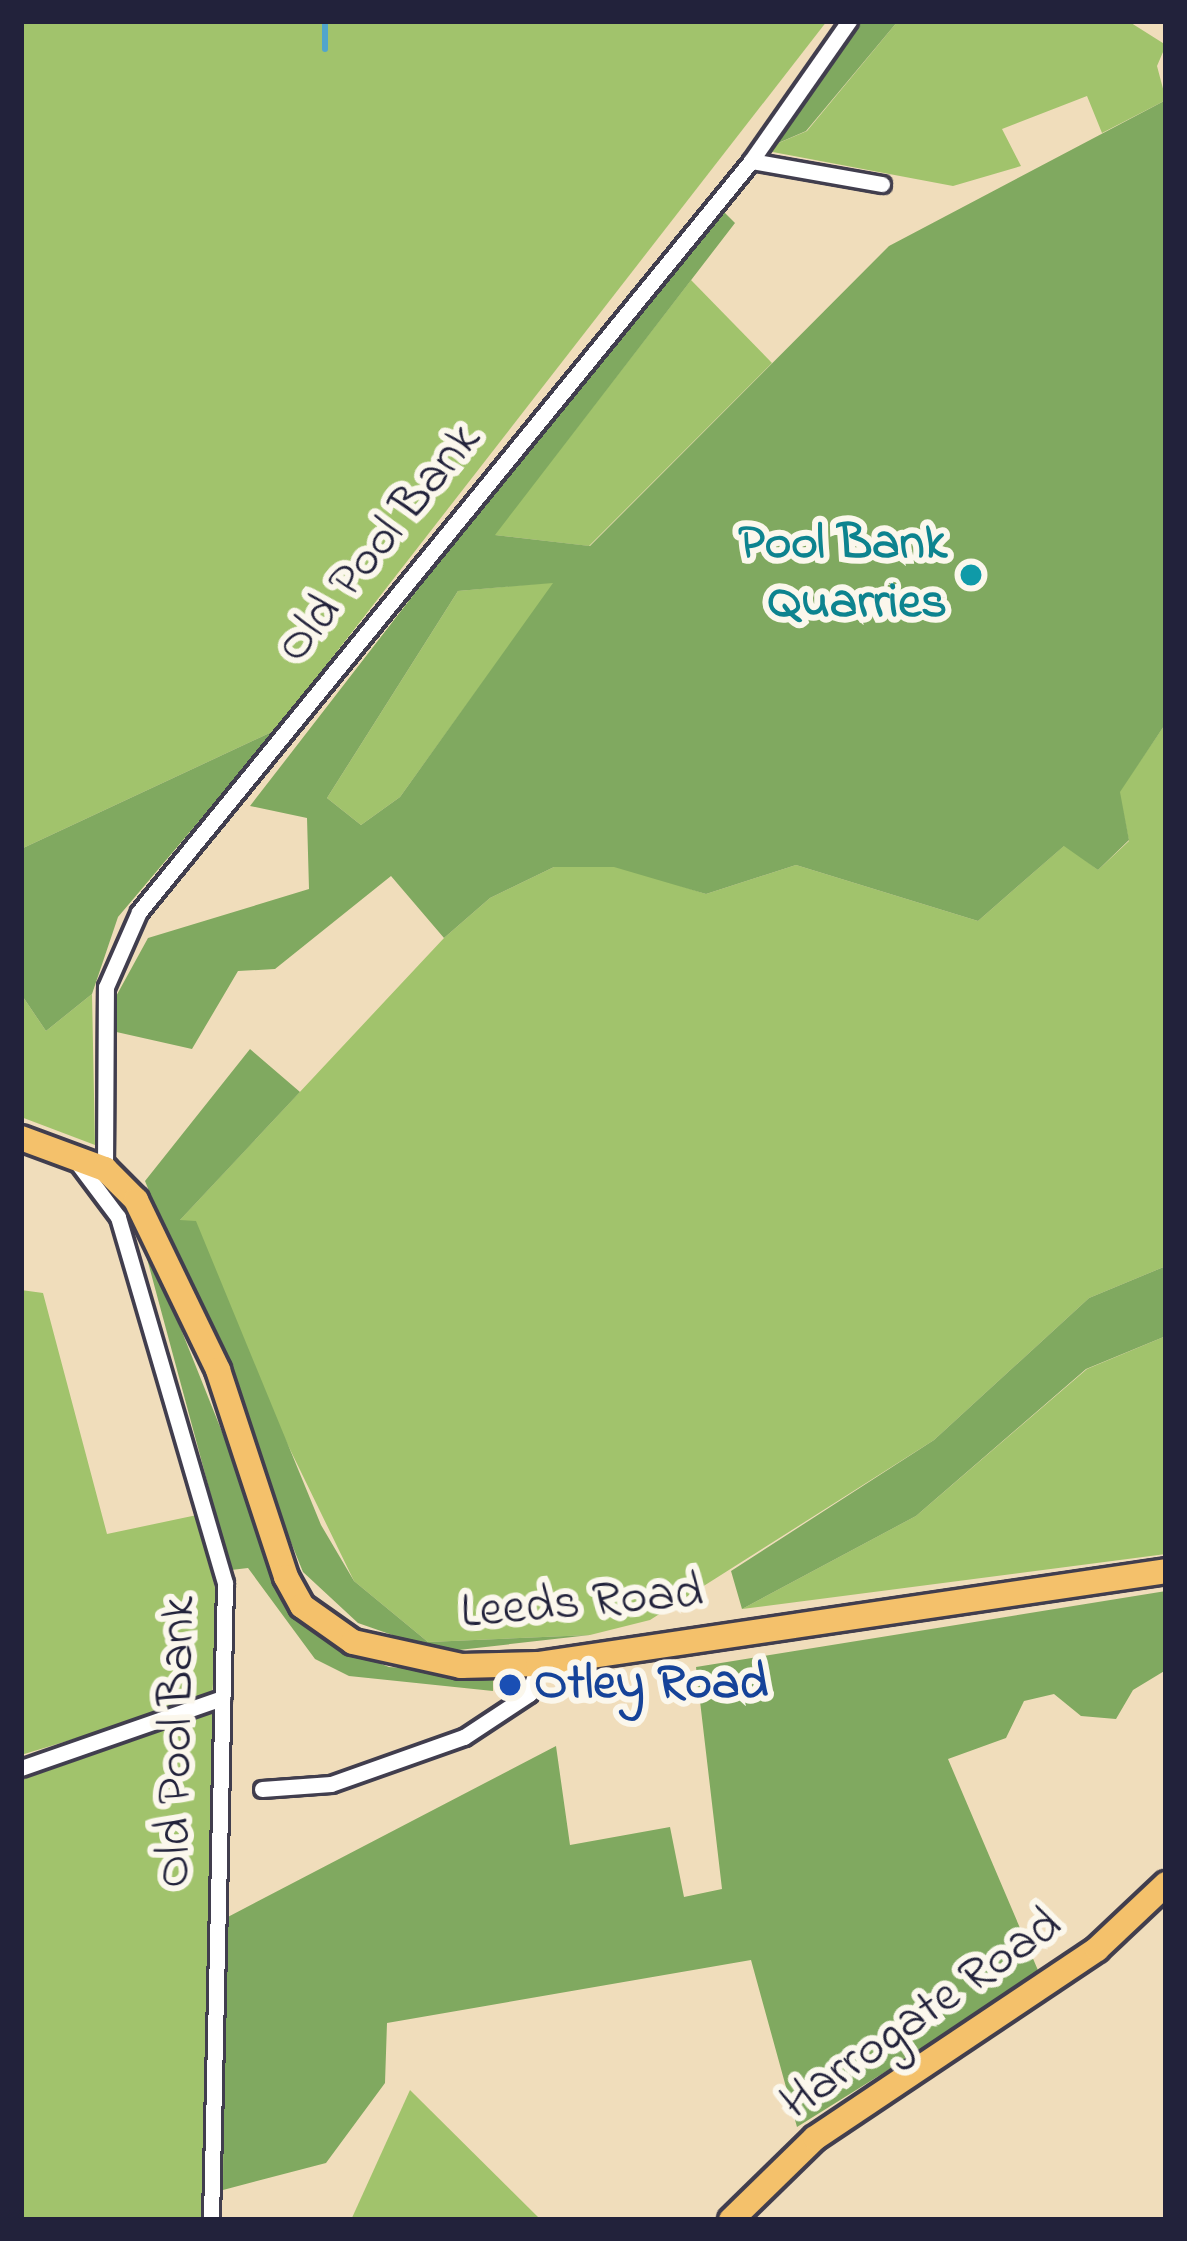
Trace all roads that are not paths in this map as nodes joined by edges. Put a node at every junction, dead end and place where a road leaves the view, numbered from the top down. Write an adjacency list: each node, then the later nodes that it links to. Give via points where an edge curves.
1 (849, 21): 2 (street, Old Pool Bank)
2 (751, 161): 3 (street); 6 (street, Old Pool Bank, via 139,911 106,987)
3 (882, 184)
4 (21, 1138): 5 (highway, Leeds Road)
5 (70, 1153): 6 (highway, Leeds Road); 9 (street, Old Pool Bank, via 118,1217 225,1583)
6 (105, 1169): 8 (highway, Leeds Road, via 147,1216 218,1370 302,1606 390,1654)
7 (1166, 1571): 8 (highway, Leeds Road)
8 (538, 1664): 11 (street, via 530,1694 464,1737 331,1784)
9 (222, 1698): 10 (street); 13 (street, Old Pool Bank)
10 (21, 1768)
11 (262, 1789)
12 (1166, 1884): 14 (highway, Harrogate Road, via 1097,1949 814,2138)
13 (211, 2220)
14 (731, 2220)

